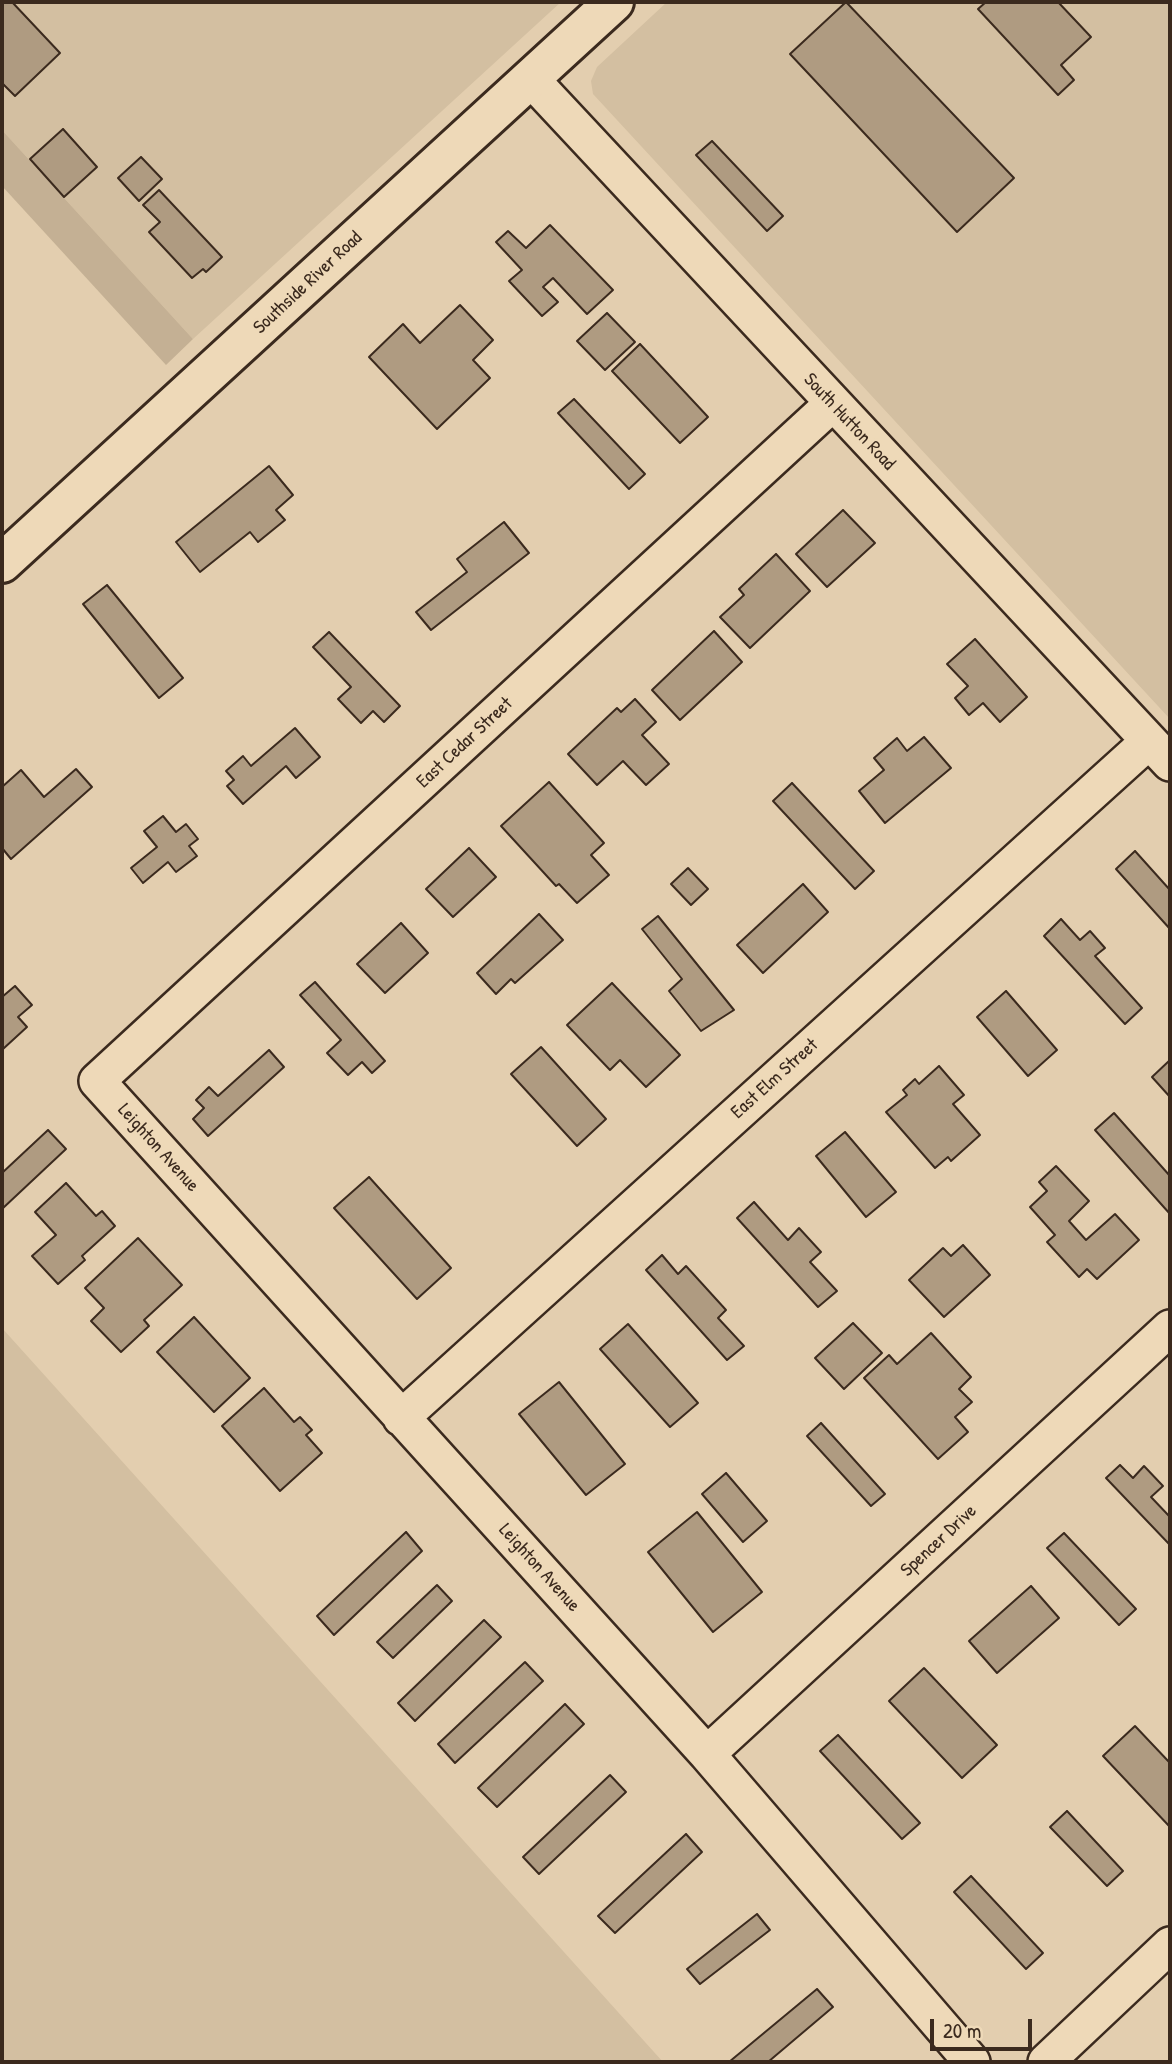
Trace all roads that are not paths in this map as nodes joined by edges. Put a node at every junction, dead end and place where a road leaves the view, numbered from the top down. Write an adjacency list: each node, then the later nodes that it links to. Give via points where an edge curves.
1 (614, 2): 2 (main road, Southside River Road)
2 (530, 78): 3 (street, South Hutton Road); 4 (main road, Southside River Road)
3 (832, 404): 5 (street, South Hutton Road); 6 (street, East Cedar Street)
4 (2, 563)
5 (1160, 752): 8 (street, East Elm Street)
6 (97, 1081): 8 (street, Leighton Avenue)
7 (1170, 1328): 9 (street, Spencer Drive)
8 (401, 1418): 9 (street, Leighton Avenue)
9 (708, 1754): 11 (street, Leighton Avenue)
10 (1170, 1945): 12 (street)
11 (972, 2062)
12 (1046, 2062)

